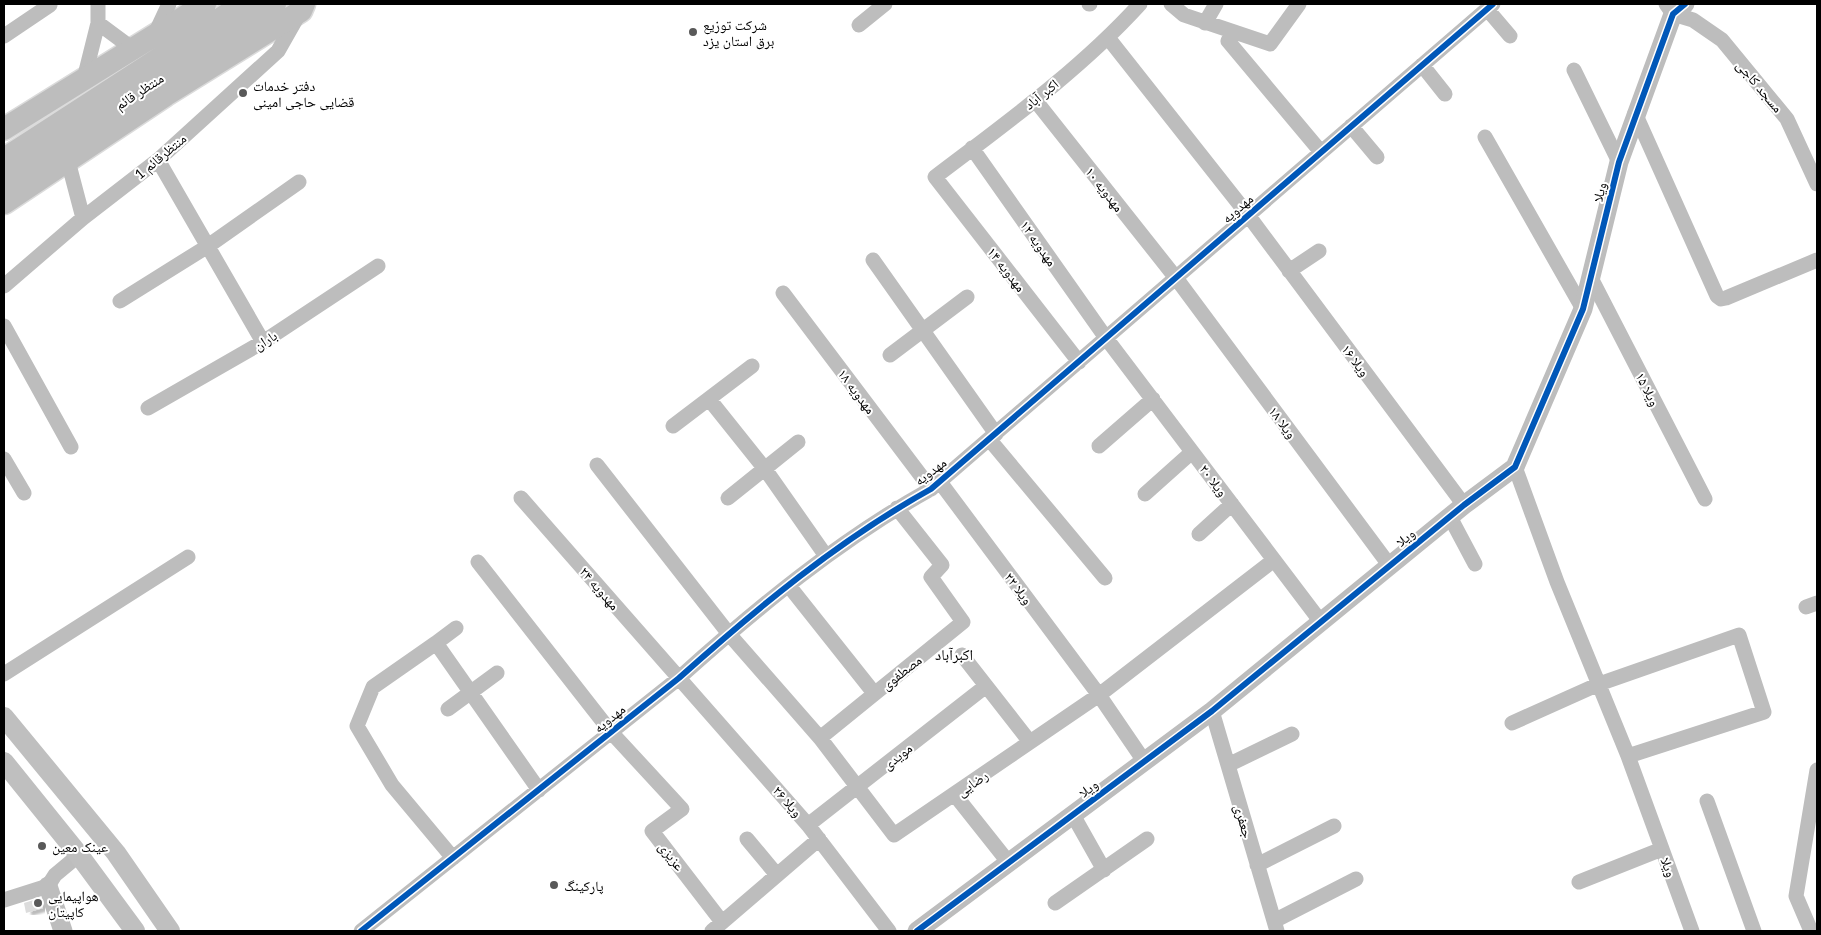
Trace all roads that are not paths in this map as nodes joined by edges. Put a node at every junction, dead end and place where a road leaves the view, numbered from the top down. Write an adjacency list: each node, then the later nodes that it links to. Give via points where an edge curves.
1 (98, 4): 15 (street)
2 (169, 4): 20 (street)
3 (206, 4): 20 (main road)
4 (243, 4): 36 (main road, منتظر قائم)
5 (275, 4): 41 (main road, منتظر قائم)
6 (885, 4): 17 (street)
7 (1140, 4): 22 (street, اکبر آباد)
8 (1171, 4): 16 (street, via 1184,15)
9 (1216, 4): 16 (street)
10 (1299, 4): 18 (street, via 1270,44)
11 (50, 5): 19 (street)
12 (1490, 6): 21 (street); 24 (street, مهدویه)
13 (302, 7): 37 (street, منتظرقائم 1, via 278,51); 38 (main road)
14 (1675, 7): 29 (street, ویلا); 43 (street, مسجد کاجی, via 1722,40 1787,119)
15 (98, 23): 23 (street); 26 (street)
16 (1205, 23): 18 (street)
17 (859, 25)
18 (1232, 32): 34 (street, via 1228,41)
19 (4, 36)
20 (154, 36): 23 (main road)
21 (1510, 36)
22 (1109, 38): 28 (street, اکبر آباد); 45 (street, ویلا ۱۶)
23 (133, 49): 26 (main road)
24 (1422, 65): 27 (street); 30 (street, مهدویه)
25 (1574, 70): 39 (street)
26 (84, 79): 31 (main road)
27 (1445, 94)
28 (1035, 100): 33 (street, اکبر آباد); 53 (street, مهدویه ۱۰)
29 (1635, 113): 39 (street, ویلا); 50 (street, via 1717,296 1726,298)
30 (1351, 126): 34 (street, مهدویه); 35 (street)
31 (4, 129)
32 (1485, 137): 59 (street)
33 (972, 148): 40 (street, اکبر آباد); 62 (street, مهدویه ۱۲)
34 (1321, 152): 45 (street, مهدویه)
35 (1377, 157)
36 (4, 159)
37 (158, 160): 46 (street, منتظرقائم 1); 47 (street)
38 (68, 161): 44 (main road); 46 (street)
39 (1619, 162): 54 (street, ویلا)
40 (934, 177): 65 (street, مهدویه ۱۴)
41 (4, 178)
42 (299, 182): 47 (street)
43 (1817, 184)
44 (4, 203)
45 (1248, 216): 52 (street, ویلا ۱۶); 53 (street, مهدویه)
46 (83, 218): 55 (street, منتظرقائم 1)
47 (208, 246): 58 (street); 63 (street)
48 (1319, 251): 52 (street)
49 (873, 260): 61 (street)
50 (1817, 260)
51 (378, 266): 63 (street, باران)
52 (1290, 271): 88 (street, ویلا ۱۶)
53 (1176, 278): 62 (street, مهدویه); 95 (street, ویلا ۱۸)
54 (1592, 280): 59 (street, ویلا); 85 (street, ویلا ۱۵)
55 (4, 286)
56 (783, 293): 80 (street, مهدویه ۱۸)
57 (967, 297): 61 (street)
58 (120, 301)
59 (1583, 309): 78 (street, ویلا)
60 (4, 326): 74 (street)
61 (923, 331): 64 (street); 71 (street)
62 (1106, 338): 65 (street, مهدویه); 68 (street, ویلا ۲۰)
63 (264, 342): 69 (street, باران)
64 (890, 355)
65 (1078, 362): 71 (street, مهدویه)
66 (752, 366): 67 (street)
67 (709, 399): 70 (street); 79 (street)
68 (1153, 399): 73 (street); 75 (street, ویلا ۲۰)
69 (148, 408)
70 (674, 426)
71 (992, 436): 80 (street, مهدویه); 96 (street)
72 (798, 442): 79 (street)
73 (1099, 446)
74 (70, 447)
75 (1192, 452): 82 (street); 86 (street, ویلا ۲۰)
76 (4, 459): 81 (street)
77 (597, 465): 100 (street)
78 (1515, 467): 88 (street, ویلا); 106 (street, ویلا)
79 (764, 469): 84 (street); 90 (street)
80 (935, 486): 87 (street, مهدویه); 110 (street, ویلا ۲۲)
81 (24, 493)
82 (1146, 494)
83 (521, 498): 105 (street, مهدویه ۲۴)
84 (728, 498)
85 (1705, 499)
86 (1232, 504): 89 (street); 92 (street, ویلا ۲۰)
87 (897, 508): 90 (street, مهدویه); 109 (street, مصطفوی, via 942,565 930,577 963,622)
88 (1457, 511): 94 (street, ویلا ۱۶); 95 (street, ویلا)
89 (1199, 534)
90 (826, 556): 97 (street, مهدویه)
91 (188, 557): 104 (street)
92 (1274, 560): 98 (street, ویلا ۲۰); 110 (street, رضایی)
93 (478, 562): 115 (street)
94 (1475, 564)
95 (1390, 566): 98 (street, ویلا)
96 (1105, 578)
97 (789, 586): 100 (street, مهدویه); 109 (street)
98 (1321, 622): 112 (street, ویلا)
99 (456, 628): 101 (street)
100 (729, 634): 105 (street, مهدویه); 117 (street)
101 (436, 643): 108 (street); 136 (street, via 373,687 357,726 392,785)
102 (962, 655): 107 (street)
103 (498, 673): 108 (street)
104 (4, 674)
105 (679, 678): 115 (street, مهدویه); 129 (street, ویلا ۲۶)
106 (1599, 684): 114 (street); 119 (street, ویلا); 119 (street, via 1739,635 1764,712)
107 (986, 686): 118 (street); 124 (street, مویدی)
108 (471, 692): 111 (street); 125 (street)
109 (874, 693): 117 (street, مصطفوی)
110 (1099, 695): 118 (street, رضایی); 120 (street, ویلا ۲۲)
111 (448, 709)
112 (1212, 711): 120 (street, ویلا); 122 (street, جعفری)
113 (4, 717): 150 (main road, via 116,853)
114 (1512, 723)
115 (611, 732): 125 (street, مهدویه); 147 (street, عزیزی, via 682,809 652,832)
116 (1292, 734): 122 (street)
117 (820, 738): 124 (street)
118 (1030, 742): 126 (street, رضایی)
119 (1628, 756): 134 (street, ویلا)
120 (1144, 761): 128 (street, ویلا)
121 (4, 762): 135 (main road)
122 (1228, 765): 138 (street, جعفری)
123 (1817, 770): 156 (street, via 1796,896)
124 (859, 786): 126 (street, رضایی, via 894,835); 129 (street, مویدی)
125 (538, 790): 136 (street, مهدویه)
126 (955, 795): 137 (street)
127 (1707, 801): 155 (street)
128 (1073, 815): 137 (street, ویلا); 139 (street)
129 (808, 825): 132 (street, ویلا ۲۶)
130 (1334, 826): 138 (street)
131 (746, 839): 140 (street)
132 (818, 839): 140 (street); 152 (street, ویلا ۲۶)
133 (1147, 839): 139 (street)
134 (1662, 849): 142 (street); 154 (street, ویلا)
135 (79, 854): 143 (street, via 55,875); 149 (main road)
136 (453, 858): 151 (street, مهدویه)
137 (1009, 863): 153 (street, ویلا)
138 (1257, 866): 146 (street, جعفری)
139 (1104, 870): 145 (street)
140 (777, 875): 147 (street)
141 (1356, 879): 146 (street)
142 (1579, 882)
143 (48, 886): 144 (street); 148 (street)
144 (4, 900)
145 (1055, 903)
146 (1275, 926)
147 (717, 927)
148 (63, 931)
149 (135, 931)
150 (170, 931)
151 (361, 931)
152 (889, 931)
153 (917, 931)
154 (1692, 931)
155 (1754, 931)
156 (1811, 931)

